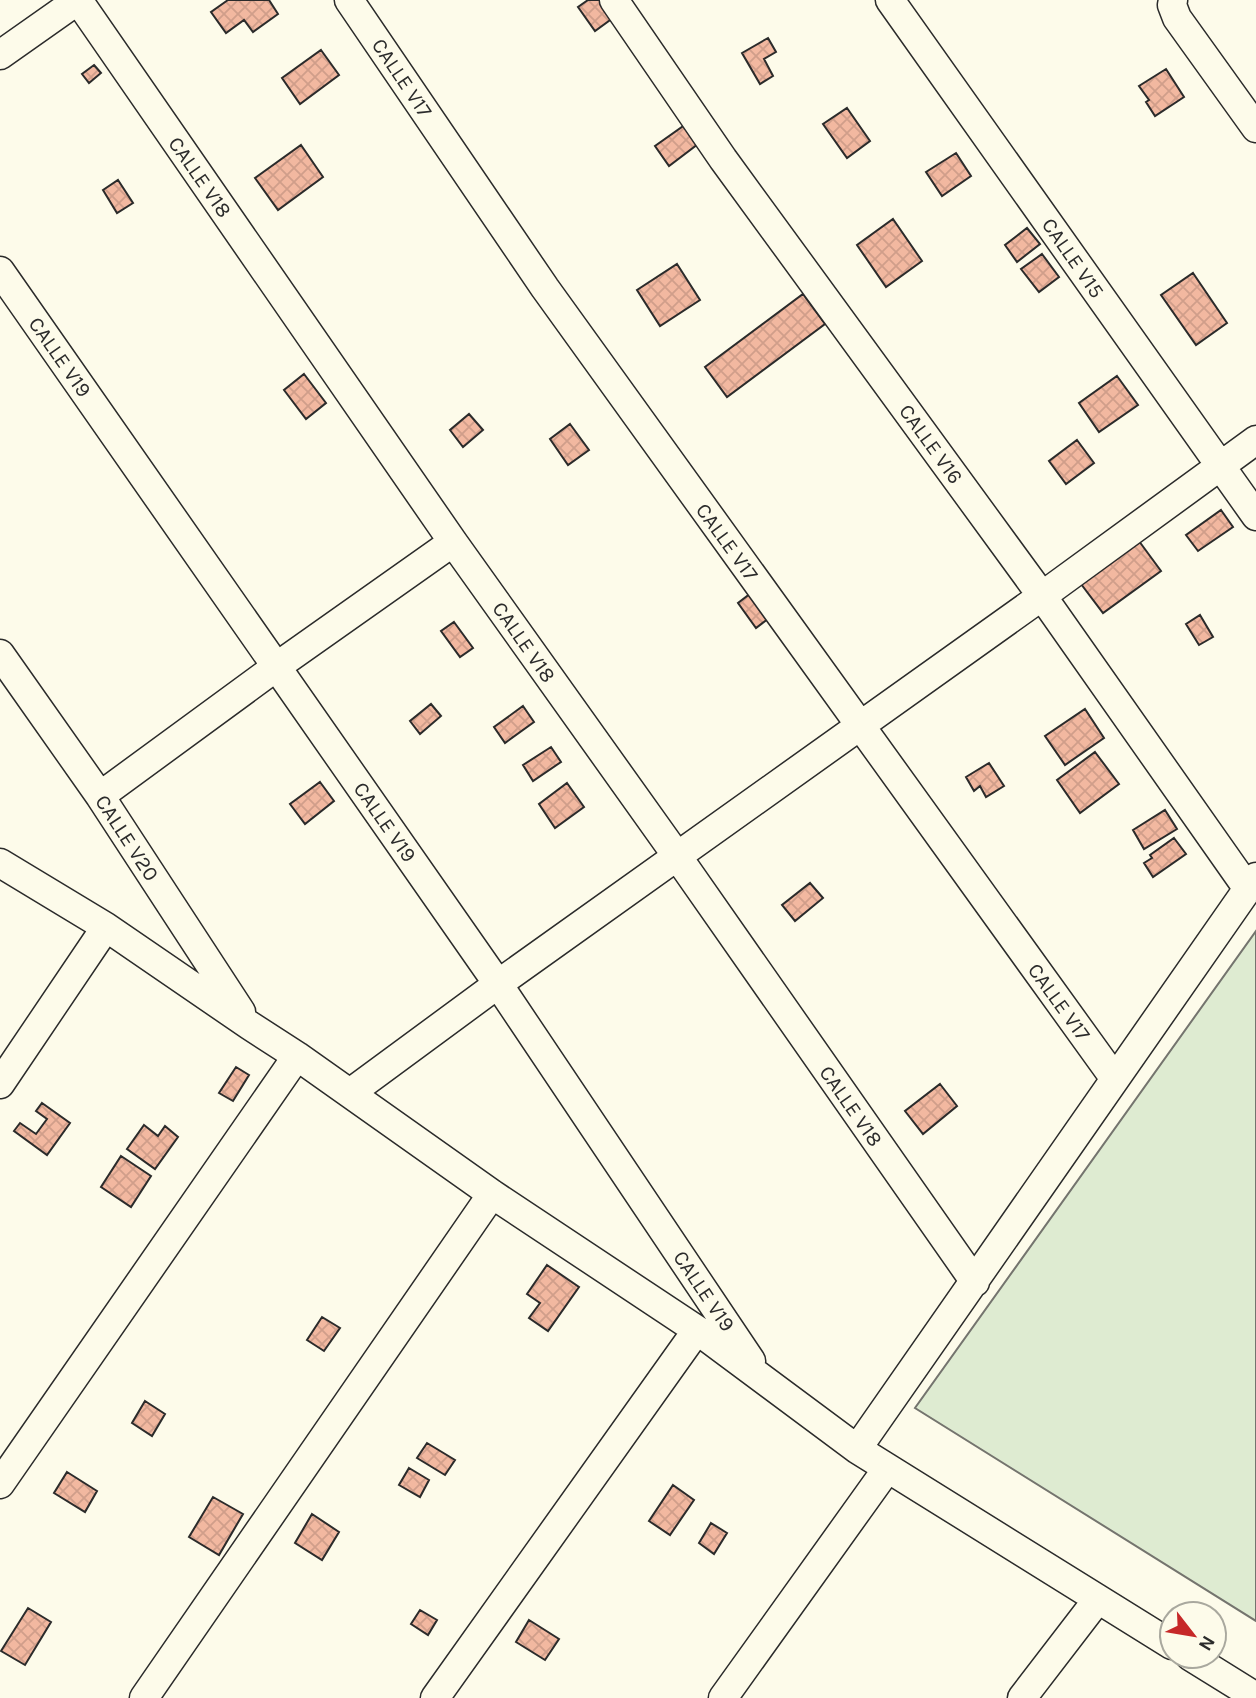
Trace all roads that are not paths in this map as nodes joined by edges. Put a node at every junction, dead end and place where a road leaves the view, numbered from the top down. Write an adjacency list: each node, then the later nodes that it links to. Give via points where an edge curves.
1 (78, 0): 6 (street); 12 (street, CALLE V18)
2 (349, 0): 16 (street, CALLE V17, via 545,288)
3 (614, 0): 13 (street, CALLE V16, via 723,159)
4 (890, 0): 10 (street, CALLE V15)
5 (1173, 0): 7 (street, via 1177,18)
6 (0, 55)
7 (1256, 128)
8 (0, 271): 15 (street, CALLE V19)
9 (1256, 440): 10 (street)
10 (1220, 466): 11 (street, CALLE V15); 13 (street)
11 (1256, 516)
12 (453, 541): 15 (street); 18 (street, CALLE V18)
13 (1042, 596): 16 (street); 20 (street, CALLE V16)
14 (0, 654): 17 (street, CALLE V20)
15 (276, 667): 17 (street); 22 (street, CALLE V19)
16 (859, 726): 18 (street); 25 (street, CALLE V17)
17 (100, 796): 23 (street, CALLE V20)
18 (677, 856): 22 (street); 29 (street, CALLE V18)
19 (0, 863): 21 (street)
20 (1252, 883): 25 (street)
21 (106, 927): 23 (street); 26 (street)
22 (498, 984): 27 (street); 31 (street, CALLE V19)
23 (249, 1025): 24 (street)
24 (297, 1056): 27 (street); 34 (street)
25 (1115, 1079): 29 (street)
26 (0, 1084)
27 (350, 1093): 28 (street)
28 (492, 1194): 30 (street); 39 (street)
29 (975, 1282): 32 (street)
30 (697, 1330): 31 (street); 40 (street)
31 (762, 1378): 32 (street)
32 (858, 1449): 33 (street)
33 (887, 1469): 35 (street); 41 (street)
34 (0, 1484)
35 (1098, 1599): 36 (street); 42 (street)
36 (1158, 1636)
37 (1213, 1670): 38 (street)
38 (1256, 1697)
39 (144, 1698)
40 (435, 1698)
41 (723, 1698)
42 (1022, 1698)

